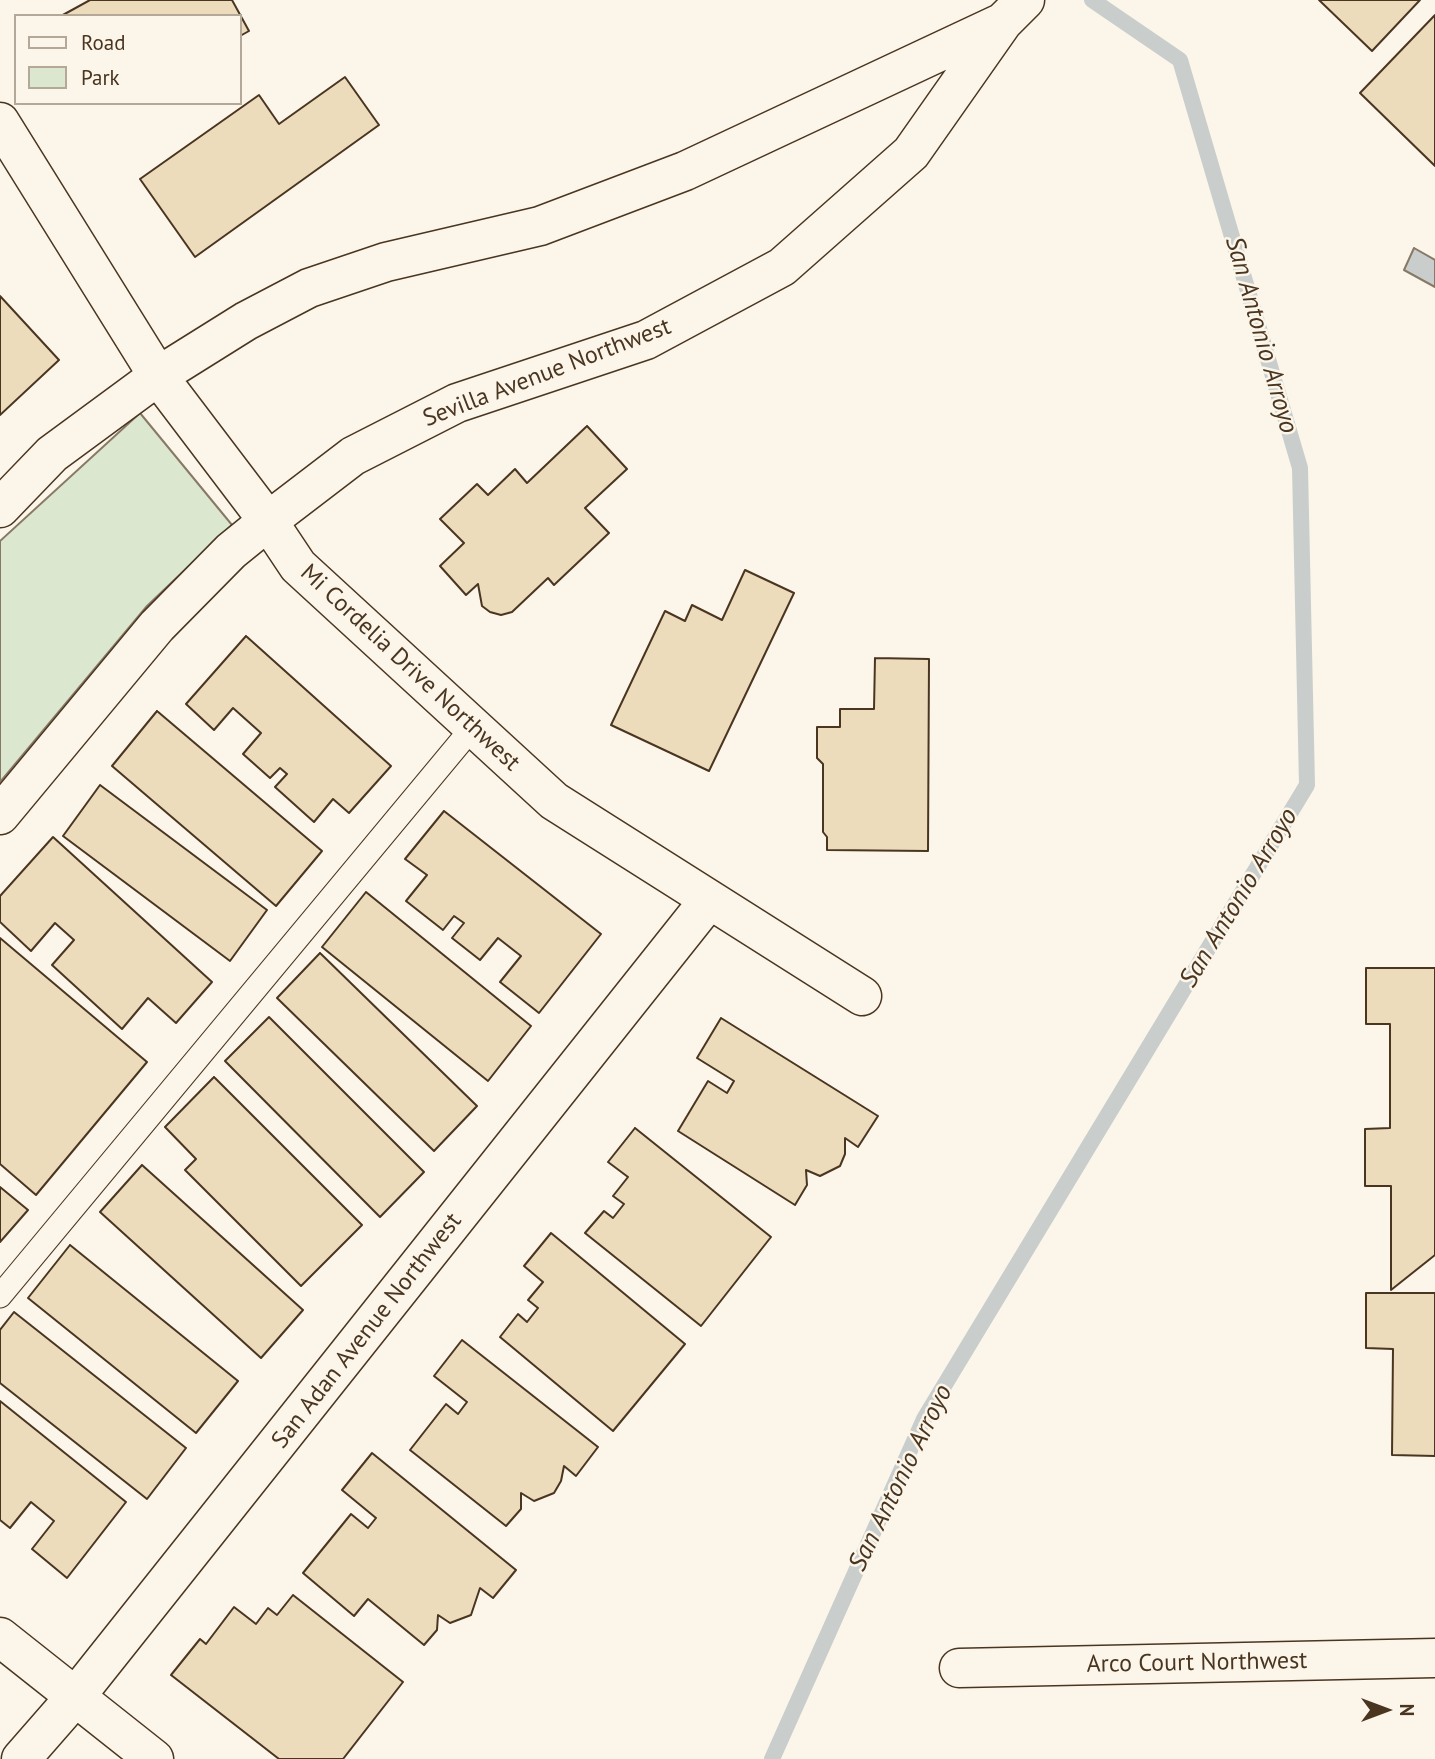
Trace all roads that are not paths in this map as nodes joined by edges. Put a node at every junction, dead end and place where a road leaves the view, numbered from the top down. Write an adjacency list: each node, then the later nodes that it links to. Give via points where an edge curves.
1 (1014, 11): 3 (street, Sevilla Avenue Northwest, via 685,171 540,226 386,262 309,288); 5 (street, Sevilla Avenue Northwest, via 911,153 782,267 646,340 457,403 353,456)
2 (0, 122): 3 (street, Mi Cordelia Drive Northwest)
3 (158, 376): 4 (street, Sevilla Avenue Northwest, via 52,454); 5 (street, Mi Cordelia Drive Northwest)
4 (0, 508)
5 (268, 521): 6 (street, Mi Cordelia Drive Northwest, via 298,566); 7 (street, Sevilla Avenue Northwest, via 231,551 157,626)
6 (473, 727): 8 (street, Mi Cordelia Drive Northwest, via 554,801); 10 (lane)
7 (0, 815)
8 (709, 900): 9 (street, Mi Cordelia Drive Northwest); 14 (street, San Adan Avenue Northwest)
9 (862, 996)
10 (0, 1296)
11 (0, 1637): 14 (street)
12 (1435, 1658): 13 (street, Arco Court Northwest)
13 (959, 1668)
14 (76, 1696): 15 (street, San Adan Avenue Northwest); 16 (street)
15 (21, 1759)
16 (154, 1759)

